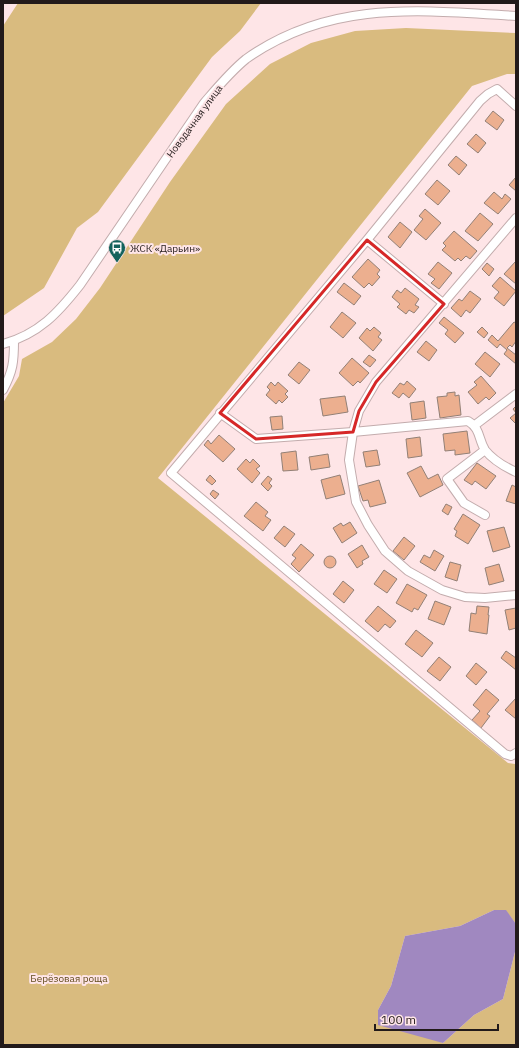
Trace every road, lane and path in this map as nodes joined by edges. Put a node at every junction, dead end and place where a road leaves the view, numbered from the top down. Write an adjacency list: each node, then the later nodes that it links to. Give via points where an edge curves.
1 (516, 16): 6 (street, Новодачная улица, via 415,10 366,11 317,20 270,42 244,60 204,103 63,306 49,321)
2 (516, 106): 4 (street, via 503,91 497,90 480,101)
3 (516, 218): 5 (street)
4 (367, 240): 5 (street); 10 (street)
5 (444, 304): 12 (street, via 376,382 359,411)
6 (14, 341): 7 (street, Новодачная улица); 8 (street, via 14,358)
7 (3, 344)
8 (3, 390)
9 (516, 394): 11 (street)
10 (220, 413): 12 (street, via 256,439); 17 (street, via 171,473 505,754 511,756)
11 (475, 425): 12 (street, via 468,421); 13 (street)
12 (353, 432): 16 (street, via 349,460 356,502 385,551 408,571 442,590 465,597)
13 (485, 450): 14 (street, via 502,465); 15 (street, via 447,479 464,503)
14 (516, 472)
15 (485, 515)
16 (516, 595)
17 (516, 753)

